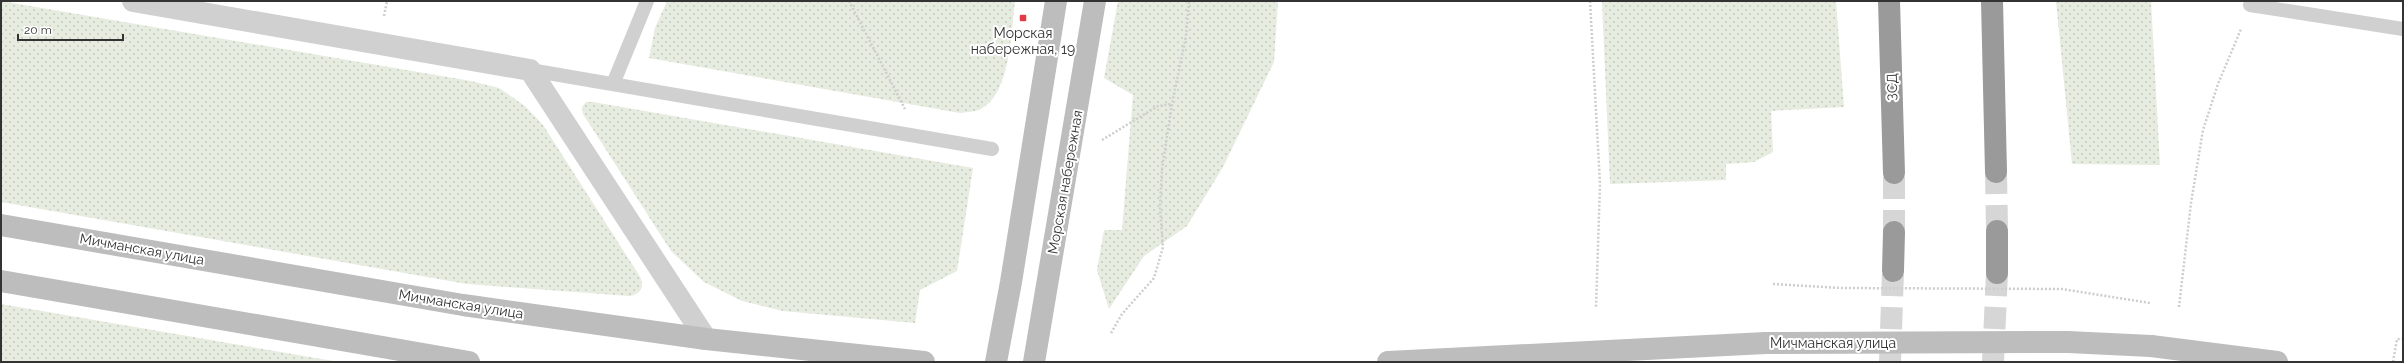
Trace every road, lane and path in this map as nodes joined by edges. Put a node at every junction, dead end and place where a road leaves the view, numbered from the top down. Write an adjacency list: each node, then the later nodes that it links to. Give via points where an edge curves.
1 (134, 1): 14 (street)
2 (387, 1): 12 (path)
3 (647, 1): 15 (lane)
4 (849, 1): 17 (path)
5 (1056, 1): 37 (main road)
6 (1095, 1): 38 (main road, Морская набережная)
7 (1189, 1): 16 (path, via 1186,36)
8 (1590, 1): 30 (path, via 1600,184)
9 (1889, 1): 21 (highway, ЗСД)
10 (1992, 1): 20 (highway)
11 (2250, 5): 13 (lane); 31 (path, via 2218,84 2203,130 2191,203)
12 (384, 18)
13 (2403, 29)
14 (530, 70): 15 (lane); 33 (street)
15 (613, 84): 19 (lane)
16 (1172, 104): 18 (path, via 1158,106); 32 (path, via 1162,169 1160,207 1163,247 1154,278 1122,314)
17 (906, 111)
18 (1098, 142)
19 (992, 149)
20 (1996, 172)
21 (1894, 173)
22 (1, 225): 33 (main road, Мичманская улица, via 463,305)
23 (1997, 231): 26 (highway)
24 (1894, 232): 25 (highway)
25 (1894, 271)
26 (1997, 273)
27 (1, 281): 35 (main road)
28 (1773, 284): 29 (path, bridge, via 1841,288 2062,289)
29 (2150, 304)
30 (1596, 308)
31 (2179, 308)
32 (1110, 333)
33 (706, 339): 36 (main road, Мичманская улица)
34 (2403, 340): 41 (path, via 2397,338)
35 (469, 362)
36 (924, 362)
37 (996, 362)
38 (1034, 362)
39 (1388, 362): 40 (main road, Мичманская улица, bridge, via 1766,343 2068,342 2152,346)
40 (2278, 362)
41 (2393, 362)

